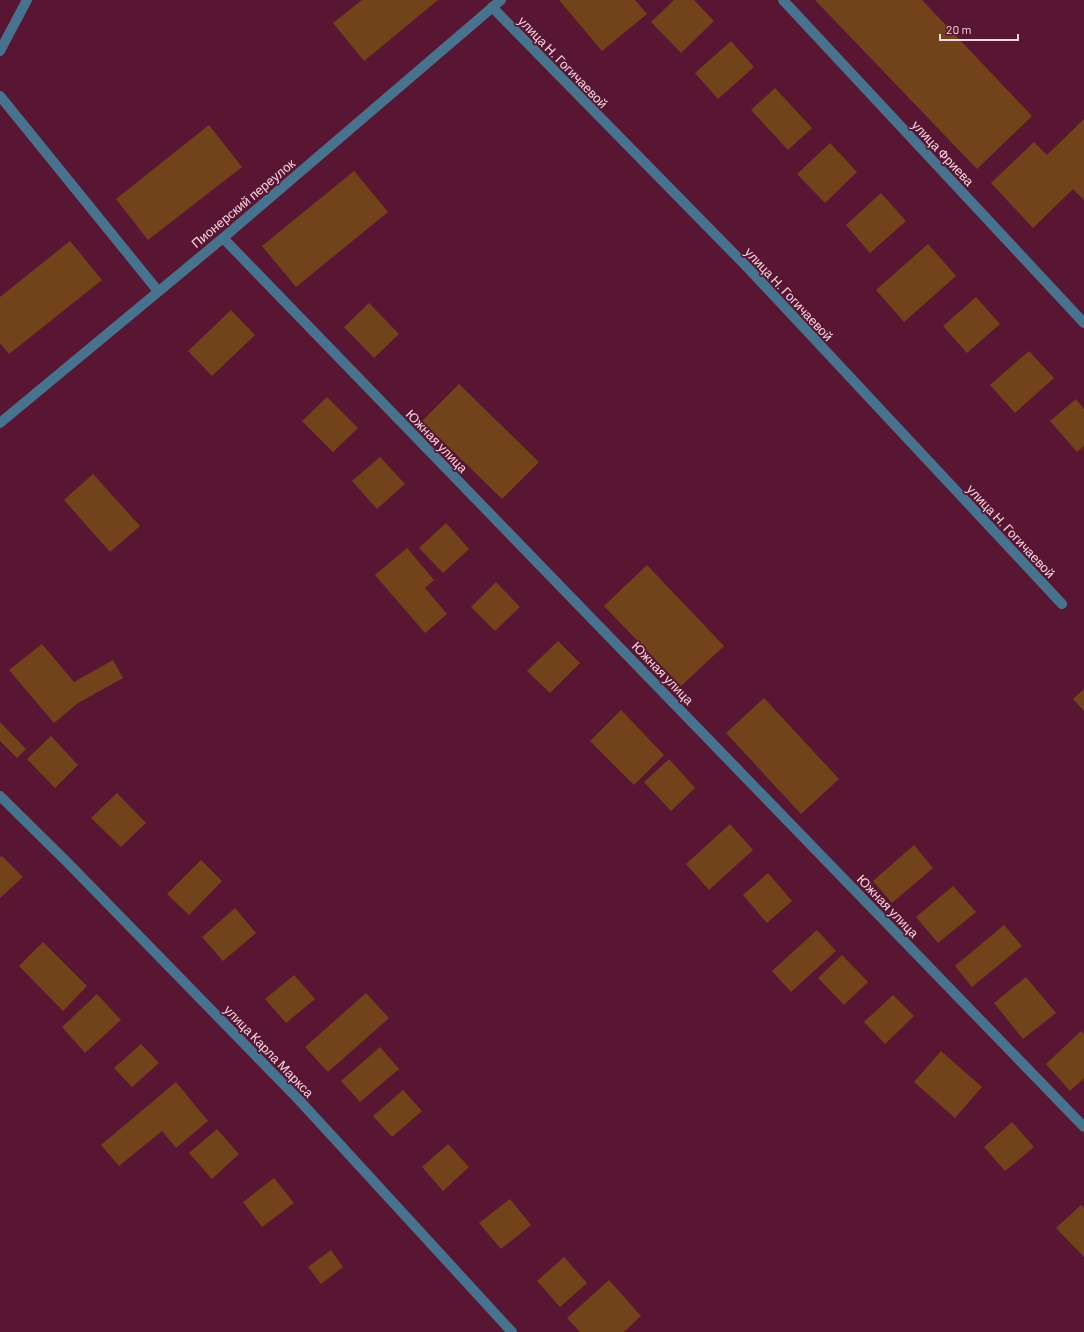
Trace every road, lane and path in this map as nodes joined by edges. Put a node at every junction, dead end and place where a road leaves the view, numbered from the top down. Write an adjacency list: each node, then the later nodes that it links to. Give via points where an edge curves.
1 (28, 0): 5 (street)
2 (501, 0): 4 (street, Пионерский переулок)
3 (783, 0): 9 (street, улица Фриева)
4 (492, 7): 7 (street, Пионерский переулок); 11 (street, улица Н. Гогичаевой, via 749,269)
5 (0, 51)
6 (0, 96): 8 (street)
7 (223, 238): 8 (street, Пионерский переулок); 13 (street, Южная улица)
8 (158, 291): 10 (street, Пионерский переулок)
9 (1084, 323)
10 (0, 423)
11 (1062, 604)
12 (0, 796): 14 (street, улица Карла Маркса, via 299,1100)
13 (1084, 1127)
14 (512, 1332)

